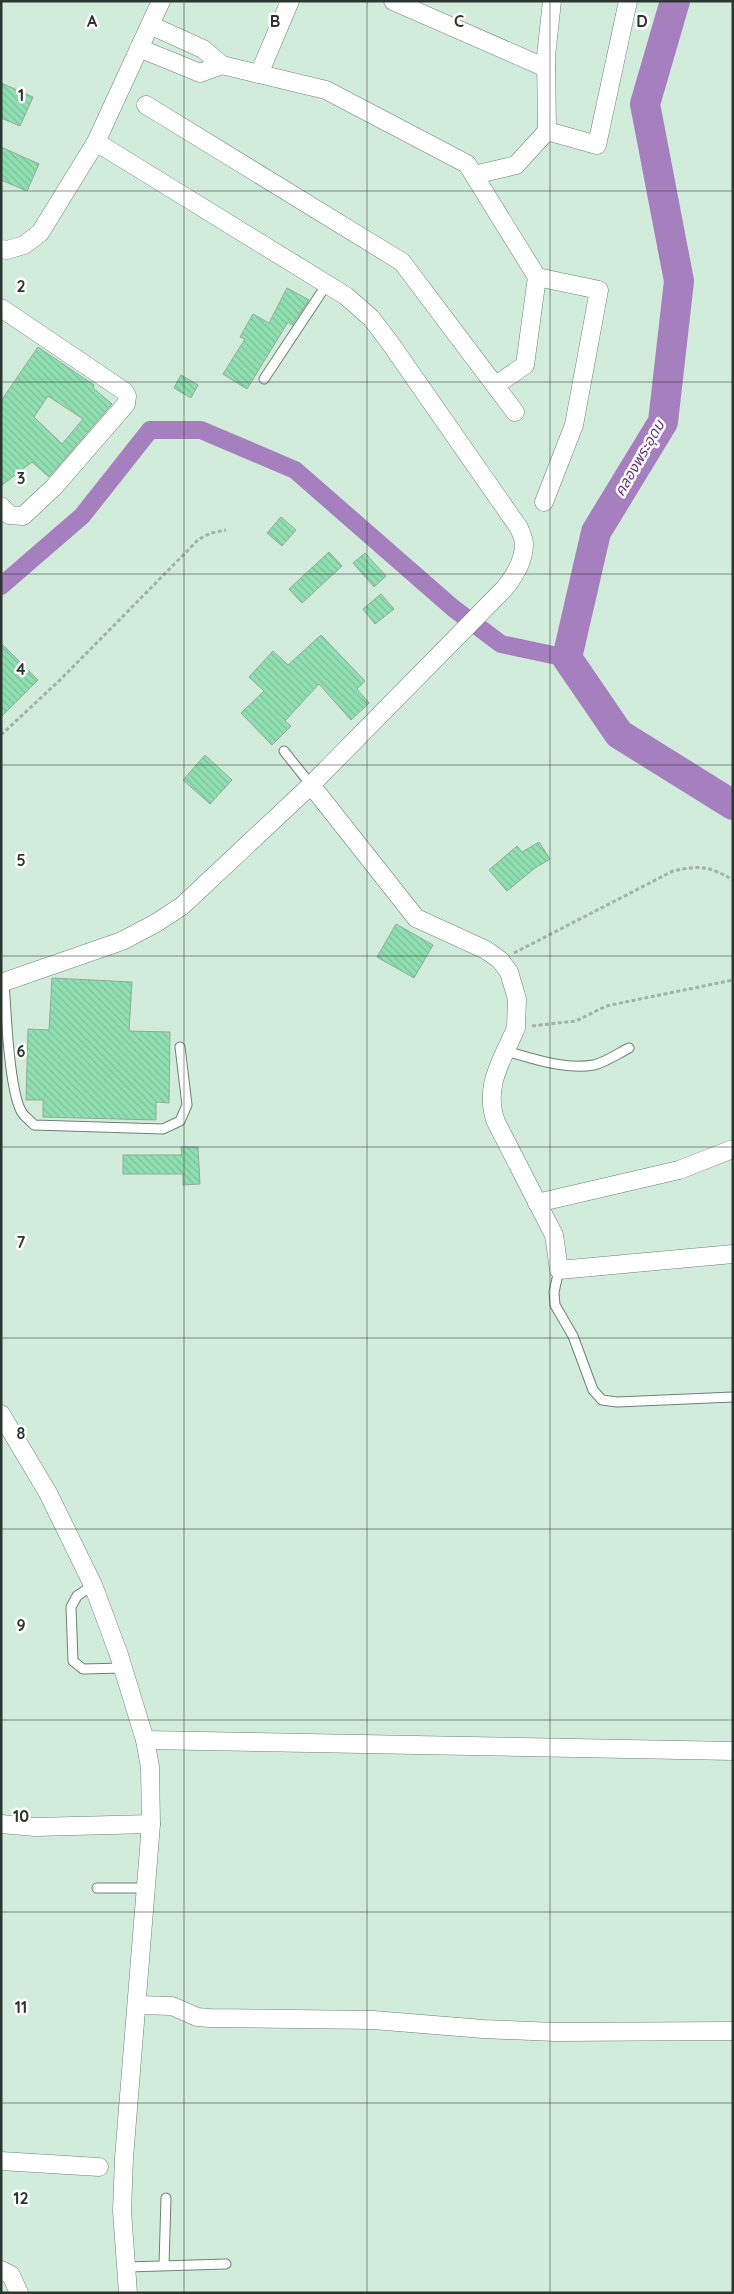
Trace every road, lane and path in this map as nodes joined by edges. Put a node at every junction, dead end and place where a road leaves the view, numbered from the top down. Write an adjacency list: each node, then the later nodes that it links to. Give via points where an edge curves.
1 (161, 1): 6 (street)
2 (290, 1): 10 (street)
3 (393, 1): 9 (street)
4 (552, 1): 9 (street)
5 (628, 1): 12 (street, via 597,145)
6 (150, 26): 7 (street); 8 (street, via 203,50)
7 (139, 48): 8 (street, via 200,73); 13 (street)
8 (222, 65): 10 (street)
9 (546, 68): 12 (street)
10 (259, 74): 14 (street, via 326,90 467,164)
11 (146, 105): 20 (street, via 402,262)
12 (547, 130): 14 (street, via 516,165)
13 (96, 142): 15 (street, via 40,233 24,245); 17 (street)
14 (474, 175): 16 (street)
15 (1, 249)
16 (537, 277): 20 (street, via 525,365); 22 (street, via 600,290 574,425)
17 (327, 284): 19 (lane); 27 (street, via 346,296 383,332 519,528 524,543 513,579)
18 (1, 308): 23 (street, via 127,396 126,404 54,487 22,516 9,515)
19 (264, 379)
20 (496, 385): 21 (street)
21 (515, 412)
22 (544, 502)
23 (1, 506)
24 (226, 530): 25 (path, via 199,539)
25 (1, 735)
26 (284, 751): 27 (lane)
27 (310, 785): 29 (street, via 416,918 486,950); 31 (street, via 182,906 156,923 122,941)
28 (733, 880): 29 (path, via 716,870 694,866 673,871)
29 (500, 960): 32 (street, via 509,972 517,999)
30 (733, 980): 32 (path, via 606,1006 576,1021)
31 (2, 982): 33 (lane, via 15,1090 22,1113 34,1124 163,1129 180,1121 187,1105)
32 (516, 1028): 35 (street)
33 (180, 1047)
34 (629, 1048): 35 (lane, via 596,1064 579,1066 545,1062)
35 (506, 1051): 37 (street, via 491,1085 491,1108)
36 (733, 1149): 37 (street, via 680,1170)
37 (537, 1203): 39 (street, via 554,1235)
38 (733, 1254): 39 (street)
39 (559, 1270): 40 (lane, via 555,1305 573,1336 593,1390 602,1400)
40 (733, 1397)
41 (1, 1414): 42 (street, via 48,1494)
42 (93, 1585): 43 (street); 43 (lane, via 77,1596 71,1607 73,1661 83,1669)
43 (123, 1668): 44 (street)
44 (145, 1740): 45 (street); 47 (street, via 150,1767)
45 (733, 1751)
46 (1, 1824): 47 (street, via 35,1827)
47 (151, 1824): 49 (street)
48 (97, 1888): 49 (lane)
49 (146, 1888): 50 (street)
50 (137, 2006): 51 (street, via 172,2006 197,2017 210,2018 373,2020 555,2032); 57 (street, via 123,2167 122,2211)
51 (733, 2031)
52 (1, 2161): 53 (street)
53 (99, 2166)
54 (166, 2198): 56 (lane)
55 (226, 2264): 56 (lane)
56 (164, 2265): 57 (lane)
57 (127, 2267): 60 (street)
58 (1, 2270): 59 (street, via 11,2275)
59 (19, 2293)
60 (128, 2293)

